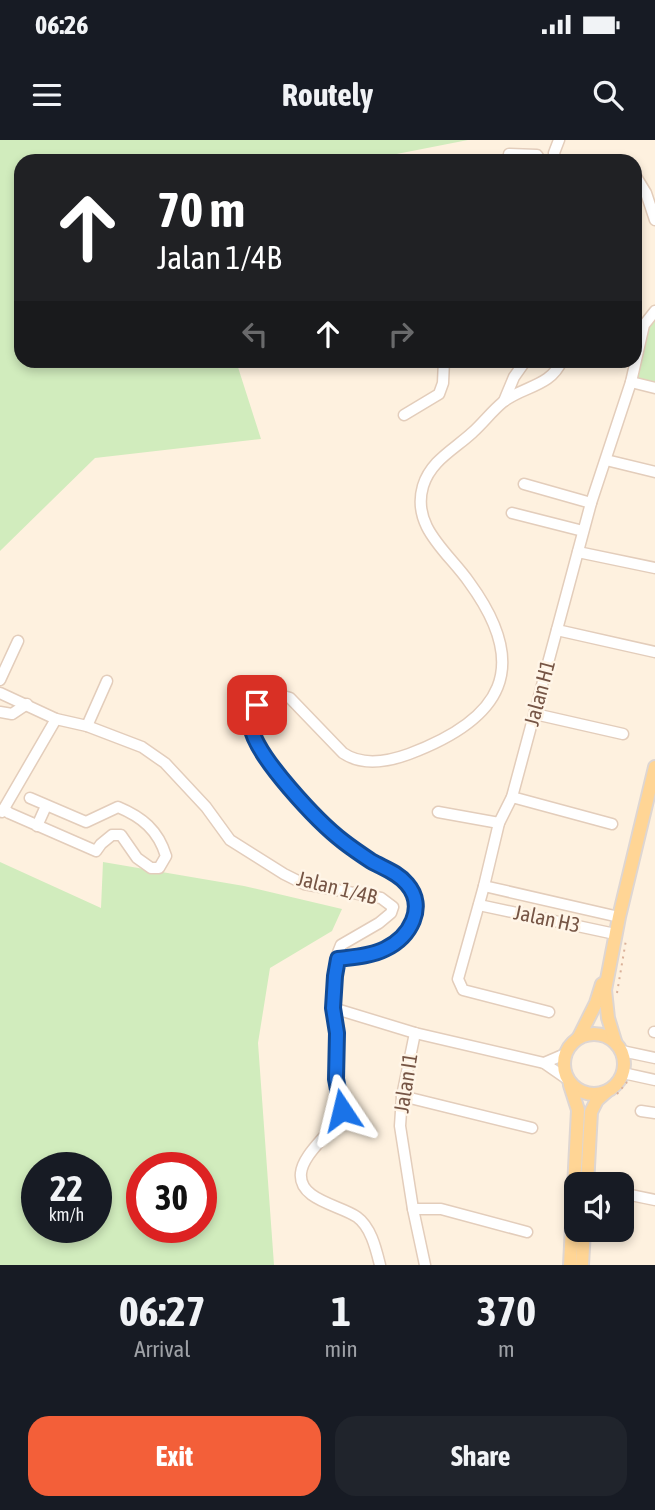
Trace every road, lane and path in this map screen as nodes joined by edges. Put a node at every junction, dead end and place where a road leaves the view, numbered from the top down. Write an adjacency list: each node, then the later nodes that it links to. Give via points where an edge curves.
1 (642, 186): 2 (street)
2 (655, 220)
3 (655, 311): 4 (street, Jalan H1)
4 (642, 334)
5 (444, 368): 12 (street, via 439,394)
6 (520, 368): 11 (street)
7 (557, 368): 11 (street, via 549,379)
8 (634, 368): 9 (street, Jalan H1)
9 (631, 382): 10 (street); 13 (street, Jalan H1)
10 (655, 388)
11 (503, 402): 47 (street, via 433,467 423,486 421,509 424,524 468,580 498,630 501,678 480,715 426,747 365,762 343,753 290,698 268,697 257,705 251,718 258,743 307,810 342,841 397,874 414,894 414,923 402,938 365,956)
12 (404, 415)
13 (606, 460): 14 (street); 16 (street, Jalan H1)
14 (655, 472)
15 (524, 484): 16 (street)
16 (591, 503): 18 (street, Jalan H1)
17 (512, 513): 18 (street)
18 (583, 531): 19 (street, Jalan H1)
19 (578, 552): 20 (street); 21 (street, Jalan H1)
20 (655, 568)
21 (558, 630): 23 (street); 29 (street, Jalan H1)
22 (18, 641): 24 (street)
23 (655, 652)
24 (0, 680)
25 (107, 681): 31 (street)
26 (0, 693): 27 (street, Jalan 1/4B)
27 (27, 704): 28 (street, via 12,714); 30 (street, Jalan 1/4B)
28 (0, 712)
29 (535, 713): 32 (street); 34 (street, Jalan H1)
30 (56, 719): 31 (street, Jalan 1/4B); 37 (street)
31 (87, 726): 47 (street, Jalan 1/4B, via 142,747 165,763 230,840 284,874 304,884 388,901 391,913 341,946)
32 (622, 734)
33 (655, 767): 44 (main road)
34 (512, 797): 39 (street, Jalan H1); 40 (street)
35 (30, 798): 36 (street)
36 (46, 806): 41 (street); 41 (street, via 86,822 118,807 152,828 166,856 159,868 151,869 121,835 113,835 96,851)
37 (2, 812): 41 (street)
38 (438, 812): 39 (street)
39 (499, 823): 42 (street, Jalan H1)
40 (612, 824)
41 (37, 826)
42 (484, 886): 43 (street, Jalan H1); 44 (street, Jalan H3)
43 (479, 905): 45 (street, Jalan H3); 50 (street, Jalan H1, via 458,979 463,990)
44 (619, 917): 45 (main road)
45 (622, 932): 46 (main road); 48 (path)
46 (610, 957): 52 (main road, via 596,1003); 53 (main road, via 605,998)
47 (338, 959): 49 (street)
48 (617, 995)
49 (333, 1008): 51 (street); 71 (street, via 342,1110 300,1175 314,1196 359,1218)
50 (549, 1012)
51 (415, 1032): 56 (street, Jalan I1); 61 (street, Jalan I1)
52 (579, 1037): 53 (main road, via 598,1034); 54 (main road)
53 (618, 1046): 55 (street); 57 (main road)
54 (565, 1054): 56 (street); 59 (main road, via 564,1072)
55 (655, 1058)
56 (544, 1062): 59 (street, Jalan I1)
57 (625, 1078): 58 (street); 60 (path); 60 (main road)
58 (655, 1080)
59 (569, 1082): 60 (main road, via 581,1092); 73 (main road, via 578,1110)
60 (611, 1094): 65 (main road, via 597,1100 591,1112)
61 (402, 1096): 64 (street); 68 (street, Jalan I1, via 400,1126)
62 (641, 1111): 63 (street)
63 (655, 1113)
64 (532, 1128)
65 (588, 1172)
66 (634, 1196): 67 (street)
67 (655, 1200)
68 (413, 1209): 69 (street, via 461,1213); 72 (street, Jalan I1)
69 (527, 1232)
70 (583, 1242): 74 (main road)
71 (380, 1265)
72 (425, 1265)
73 (570, 1265)
74 (582, 1265)

